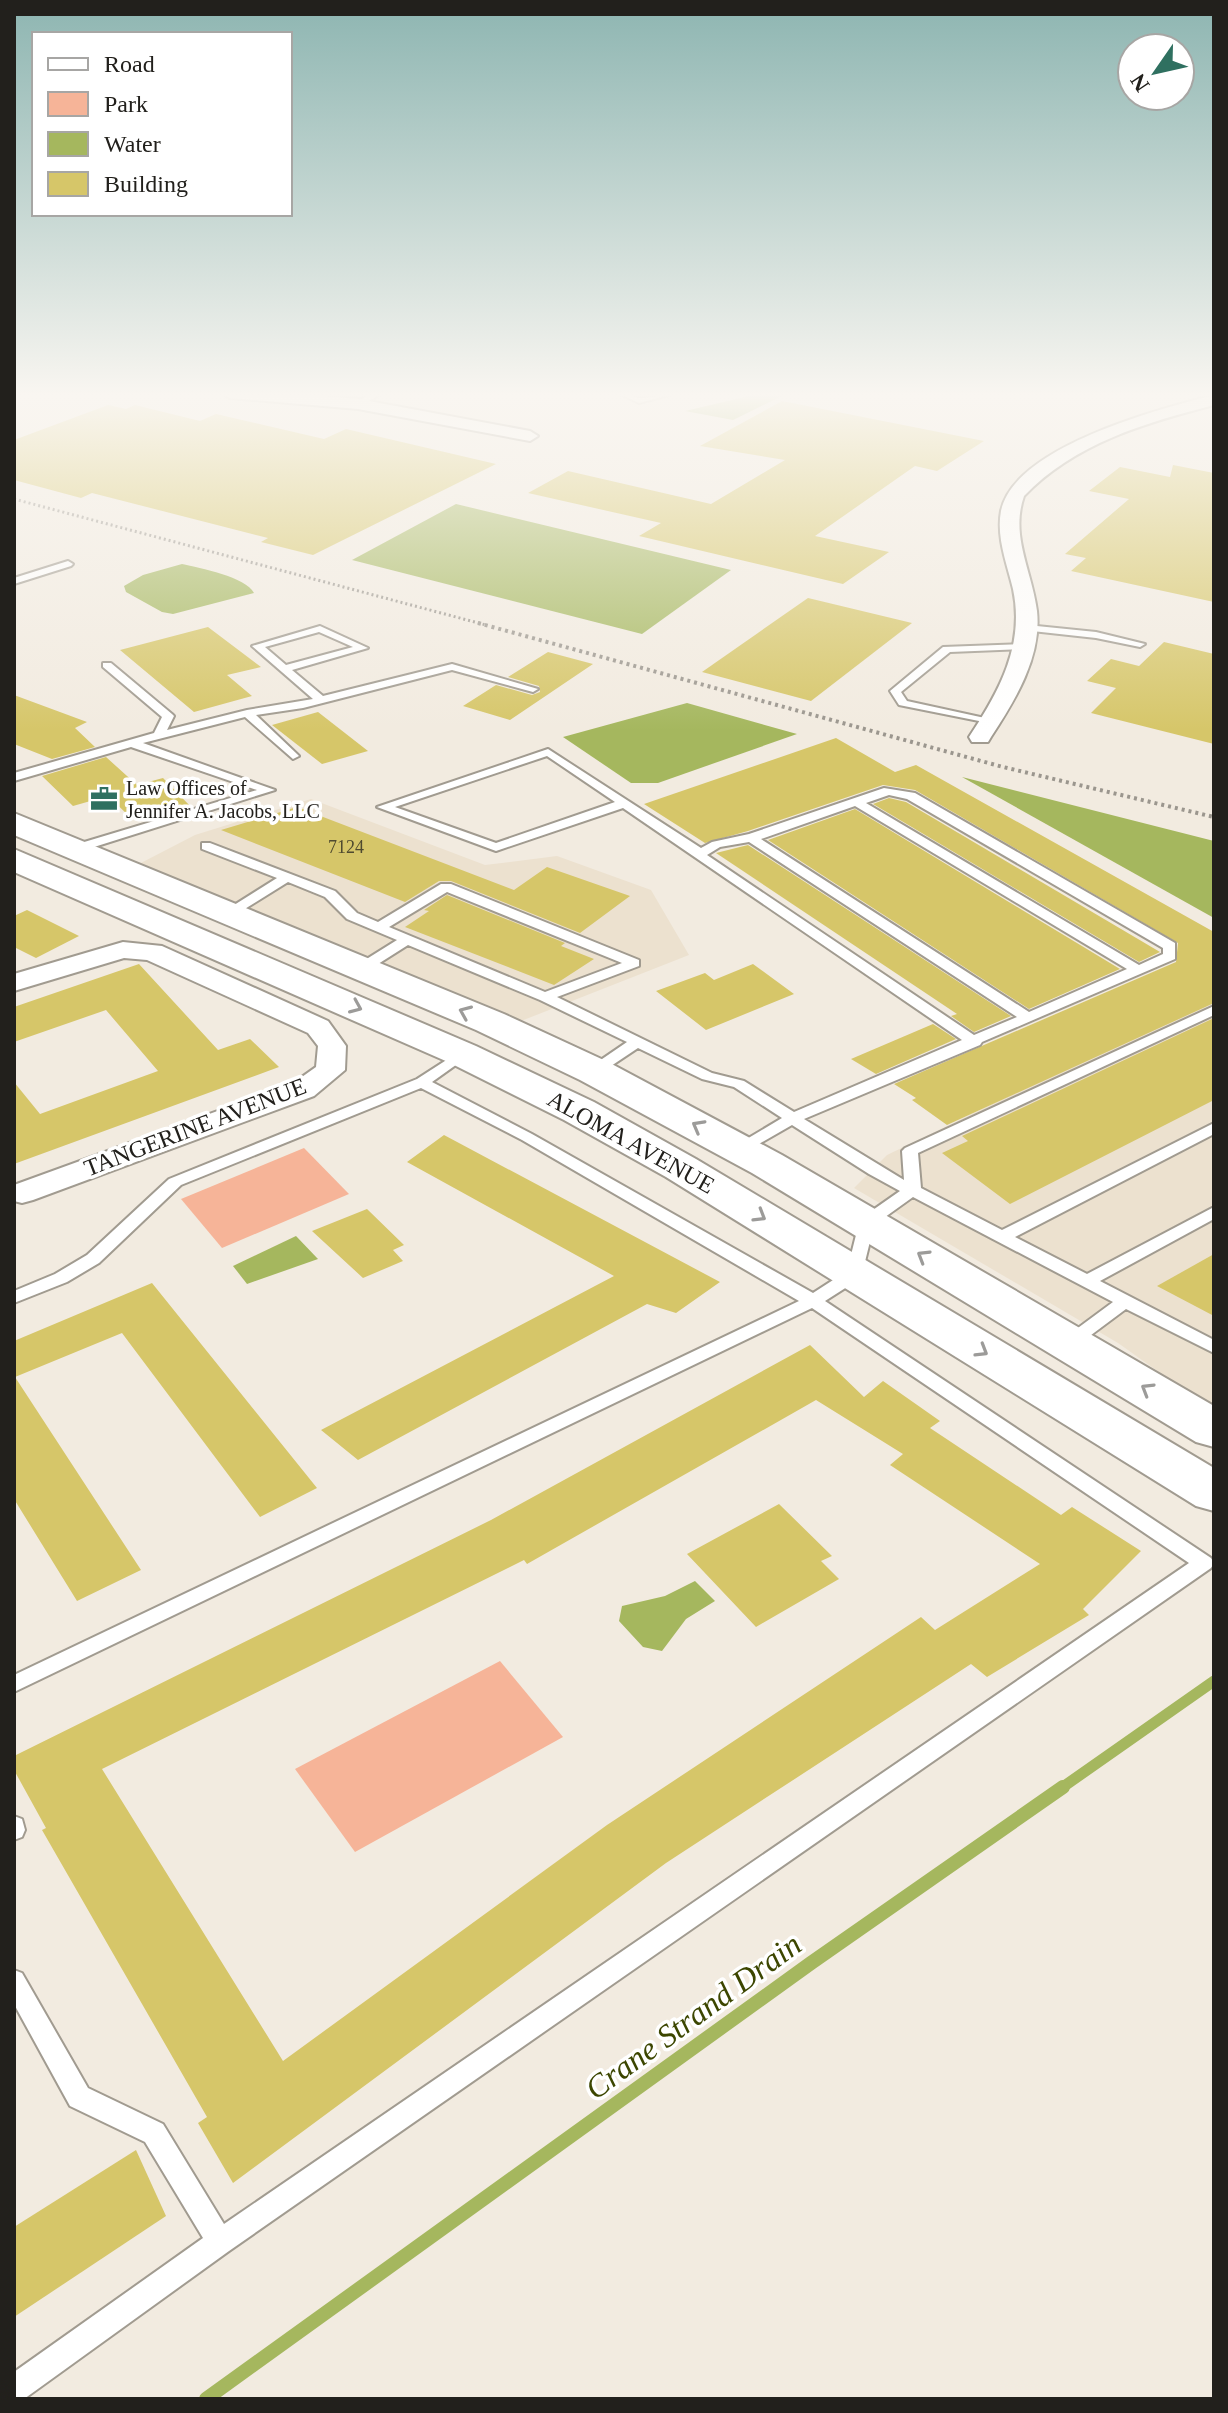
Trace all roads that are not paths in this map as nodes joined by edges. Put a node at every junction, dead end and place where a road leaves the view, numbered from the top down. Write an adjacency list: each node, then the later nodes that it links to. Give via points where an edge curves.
1 (1013, 506): 4 (street, via 1010,529 1027,611)
2 (68, 564): 3 (lane)
3 (14, 581)
4 (1025, 638): 5 (lane, via 1096,635); 11 (street, via 1011,690); 11 (lane, via 947,649 895,691 903,703)
5 (1140, 644)
6 (107, 665): 12 (lane, via 168,716)
7 (284, 669): 7 (lane, via 257,646 320,629 363,648); 9 (lane)
8 (533, 689): 9 (lane, via 452,667)
9 (321, 700): 10 (lane)
10 (247, 713): 12 (lane); 14 (lane)
11 (985, 730)
12 (159, 735): 13 (lane)
13 (132, 743): 15 (lane); 21 (lane, via 269,790)
14 (293, 756)
15 (14, 777)
16 (856, 802): 19 (lane); 30 (lane); 30 (lane, via 888,791 911,796 1170,946 1170,956)
17 (625, 803): 17 (lane, via 548,752 383,807 496,847); 22 (lane)
18 (14, 823): 21 (main road, ALOMA AVENUE)
19 (751, 838): 22 (lane, via 731,840); 34 (lane)
20 (206, 846): 24 (lane)
21 (75, 849): 25 (main road, ALOMA AVENUE)
22 (702, 854): 36 (lane)
23 (20, 861): 25 (main road, via 80,864 184,908); 28 (main road, ALOMA AVENUE)
24 (287, 877): 25 (lane); 26 (lane, via 330,894 352,916)
25 (230, 912): 29 (main road, ALOMA AVENUE)
26 (379, 927): 27 (lane); 32 (lane, via 446,887 634,963)
27 (408, 939): 29 (lane); 32 (lane)
28 (258, 965): 29 (main road); 37 (main road, ALOMA AVENUE, one-way to 37)
29 (362, 968): 38 (main road, ALOMA AVENUE, one-way to 29)
30 (1138, 970): 34 (lane)
31 (14, 983): 44 (street, TANGERINE AVENUE, via 123,950 152,952 318,1027 332,1046 330,1070 303,1090)
32 (545, 997): 35 (lane)
33 (1214, 1010): 43 (lane, via 910,1151)
34 (1029, 1018): 36 (lane)
35 (637, 1042): 38 (lane); 40 (lane, via 707,1076 739,1084)
36 (975, 1042): 40 (lane)
37 (462, 1054): 39 (lane); 48 (main road, ALOMA AVENUE, one-way to 48, via 654,1152)
38 (594, 1071): 42 (main road, ALOMA AVENUE, one-way to 38)
39 (422, 1082): 50 (lane, via 175,1182 93,1259); 51 (lane)
40 (793, 1118): 42 (lane); 43 (lane)
41 (1214, 1128): 47 (lane)
42 (740, 1149): 46 (main road, ALOMA AVENUE)
43 (913, 1189): 46 (lane); 47 (lane)
44 (22, 1193)
45 (1214, 1212): 49 (lane)
46 (866, 1223): 48 (lane); 53 (main road, ALOMA AVENUE, one-way to 46)
47 (1002, 1237): 49 (lane)
48 (855, 1274): 51 (lane); 56 (main road, ALOMA AVENUE, one-way to 56)
49 (1087, 1281): 52 (lane)
50 (14, 1297)
51 (813, 1301): 57 (lane); 59 (lane, via 1204,1563)
52 (1125, 1301): 53 (lane); 54 (lane)
53 (1069, 1343): 55 (main road, ALOMA AVENUE, one-way to 53)
54 (1214, 1347)
55 (1214, 1429)
56 (1214, 1492)
57 (14, 1684)
58 (14, 1981): 59 (lane, via 79,2097 154,2133)
59 (220, 2242): 60 (lane)
60 (14, 2389)

